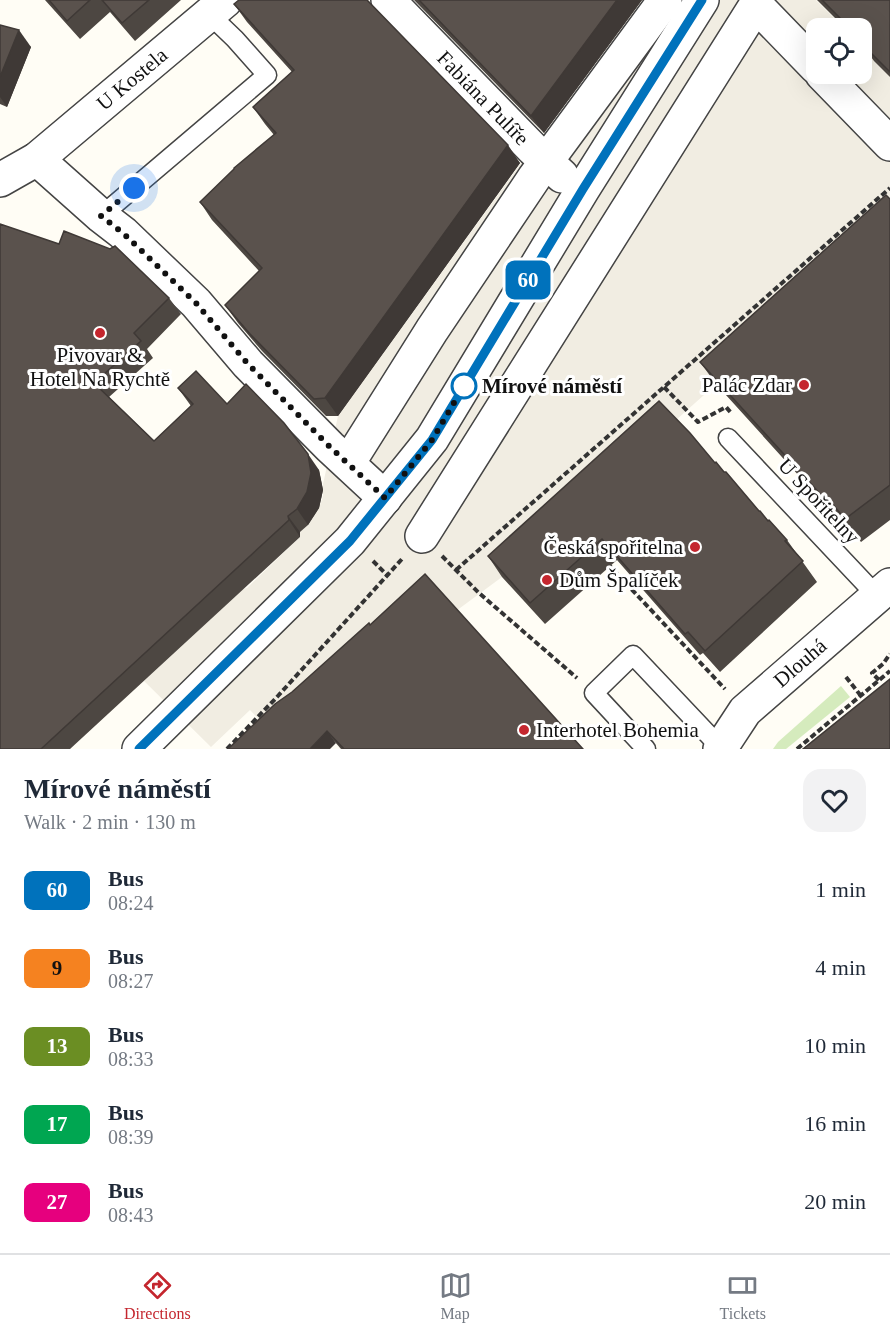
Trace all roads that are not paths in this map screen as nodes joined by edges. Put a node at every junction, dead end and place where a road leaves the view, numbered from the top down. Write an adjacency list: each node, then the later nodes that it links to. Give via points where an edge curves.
1 (388, 0): 9 (street, Fabiána Pulíře)
2 (665, 0): 9 (street)
3 (702, 0): 11 (street)
4 (218, 7): 8 (street, U Kostela); 12 (lane, via 235,39 267,75)
5 (806, 57): 16 (street, via 756,5)
6 (832, 84): 7 (street)
7 (890, 144)
8 (37, 159): 10 (street, U Kostela); 12 (street)
9 (546, 162): 11 (street, Fabiána Pulíře); 14 (street)
10 (0, 180)
11 (583, 189): 15 (street, via 432,440)
12 (101, 216): 15 (street, via 196,303 248,364)
13 (728, 438): 17 (lane, U Spořitelny)
14 (354, 454)
15 (385, 498): 18 (street, via 359,549)
16 (422, 536)
17 (883, 590): 20 (street, Dlouhá, via 745,711)
18 (139, 749)
19 (646, 749): 20 (lane, via 594,693 633,655)
20 (721, 749)

